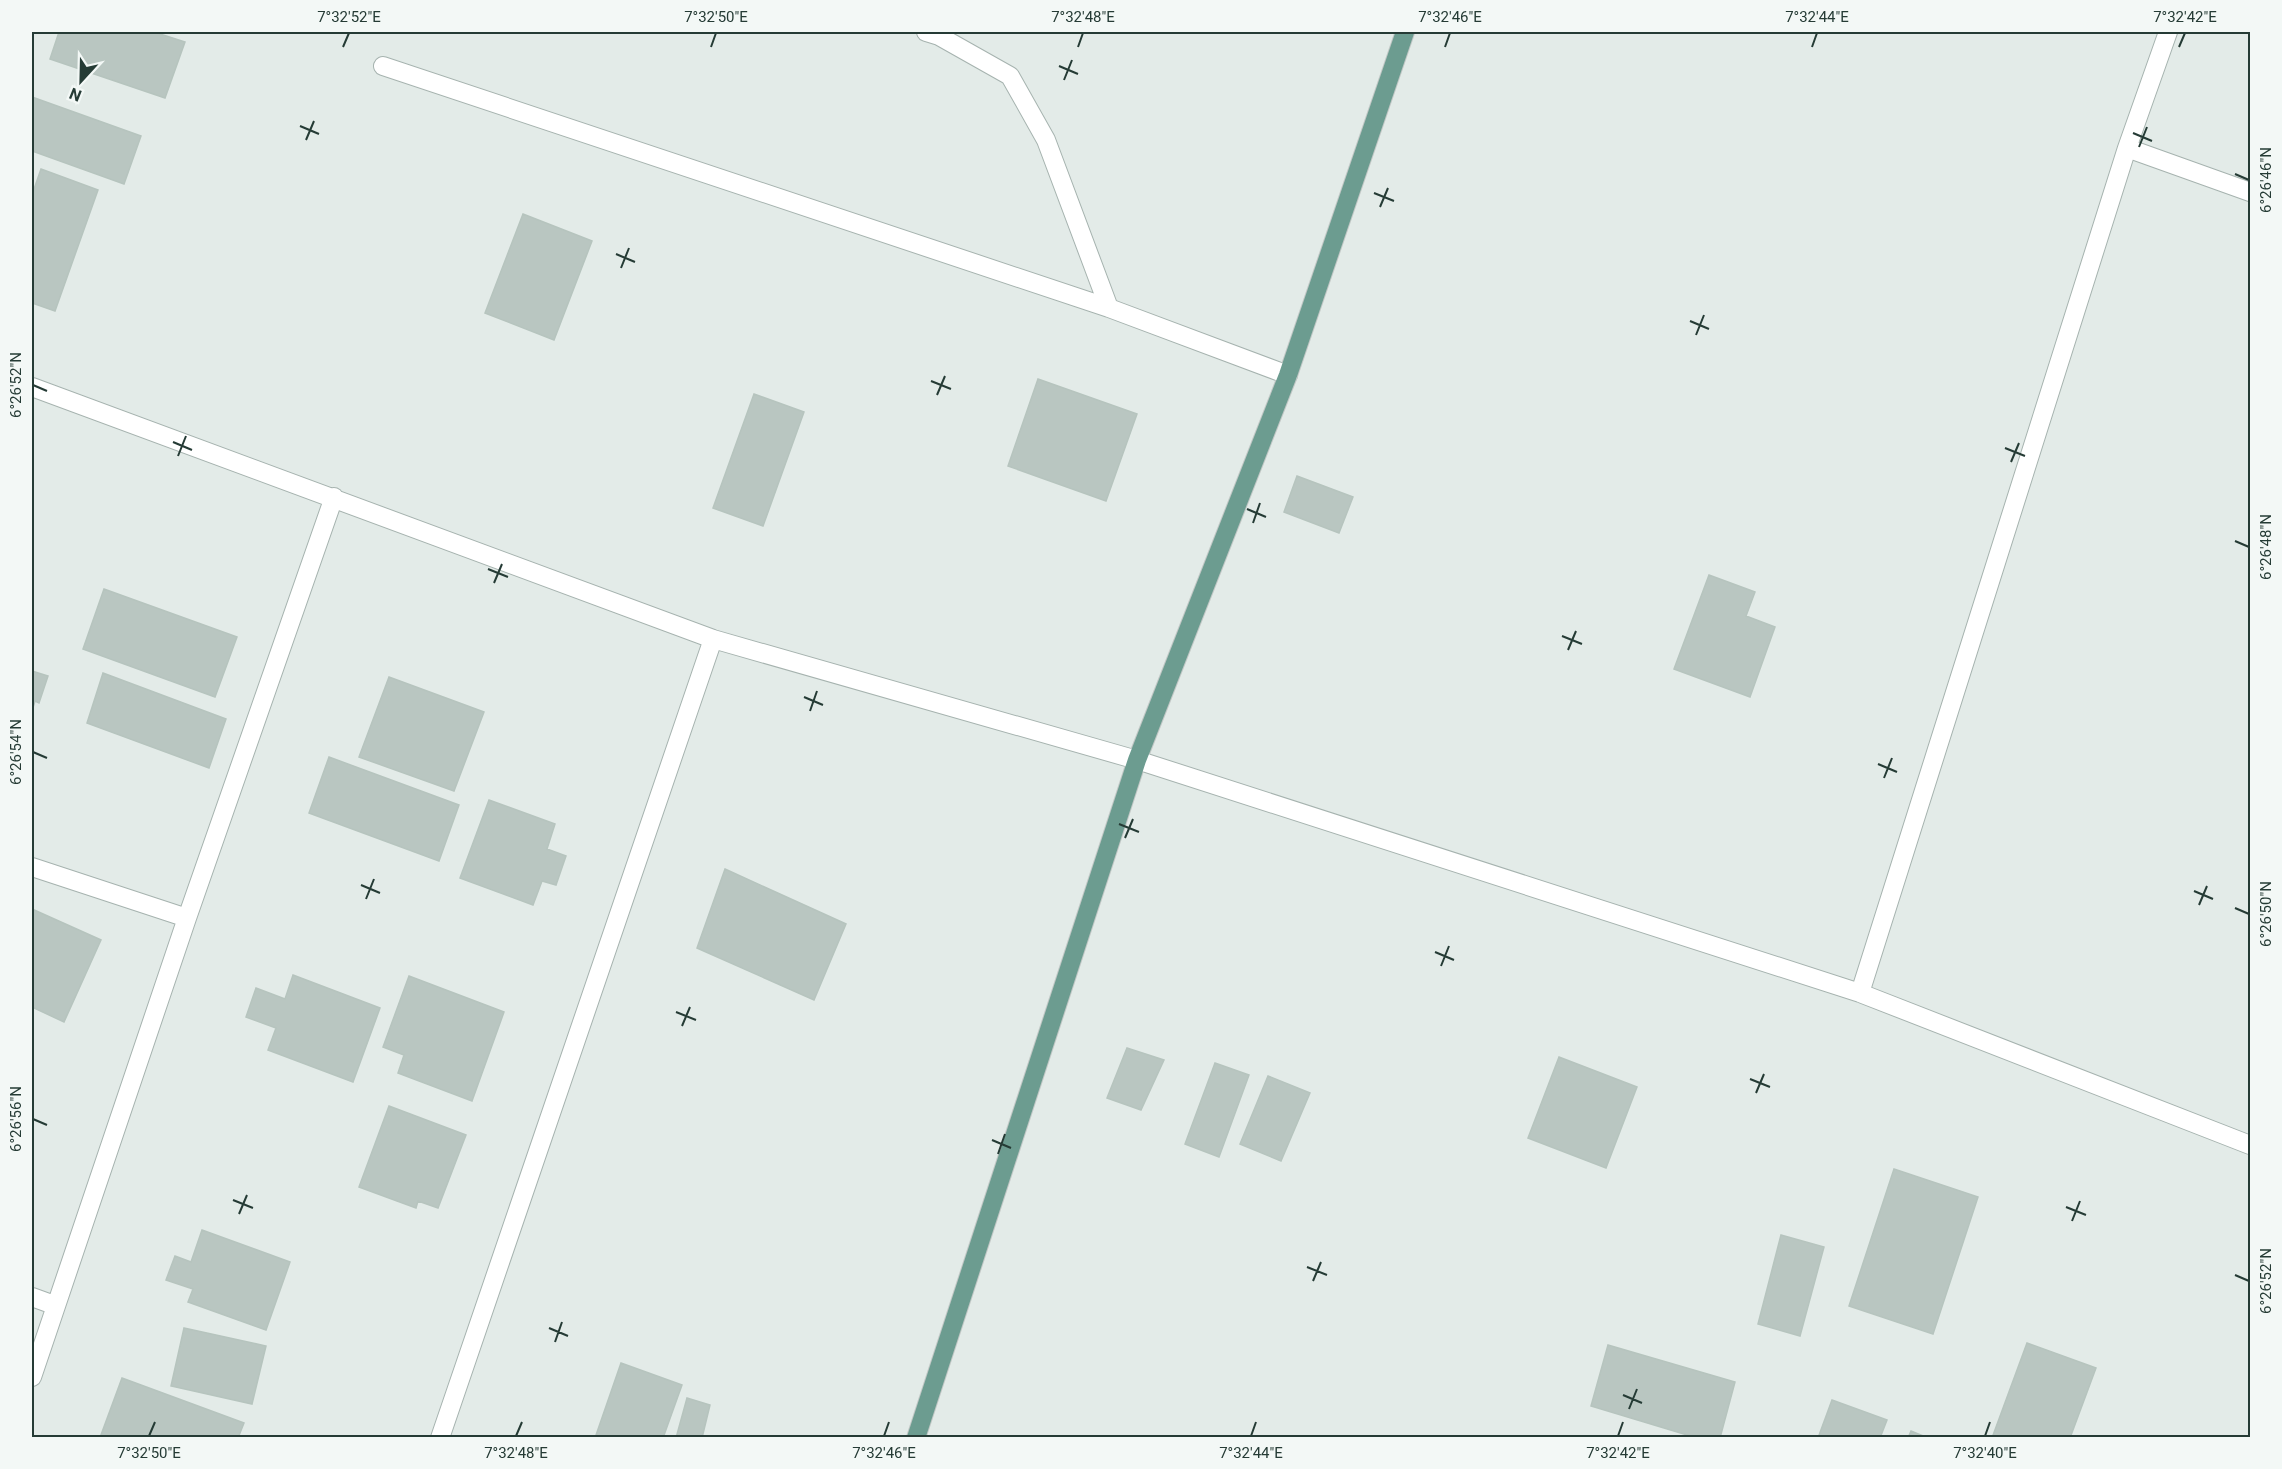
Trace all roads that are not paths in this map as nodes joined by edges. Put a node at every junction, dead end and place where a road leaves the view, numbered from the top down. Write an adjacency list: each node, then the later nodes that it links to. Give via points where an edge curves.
1 (926, 32): 7 (street, via 1010,76 1046,140)
2 (1405, 32): 8 (main road)
3 (2168, 32): 5 (street)
4 (382, 66): 7 (street)
5 (2127, 148): 6 (street); 15 (street)
6 (2250, 192)
7 (1109, 308): 8 (street)
8 (1288, 375): 12 (main road)
9 (32, 387): 10 (street)
10 (334, 497): 11 (street); 14 (street)
11 (713, 639): 12 (street); 20 (street)
12 (1137, 760): 15 (street); 21 (main road)
13 (32, 867): 14 (street)
14 (187, 918): 18 (street)
15 (1860, 993): 16 (street)
16 (2250, 1145)
17 (32, 1297): 18 (street)
18 (54, 1305): 19 (street)
19 (32, 1377)
20 (440, 1437)
21 (916, 1437)

